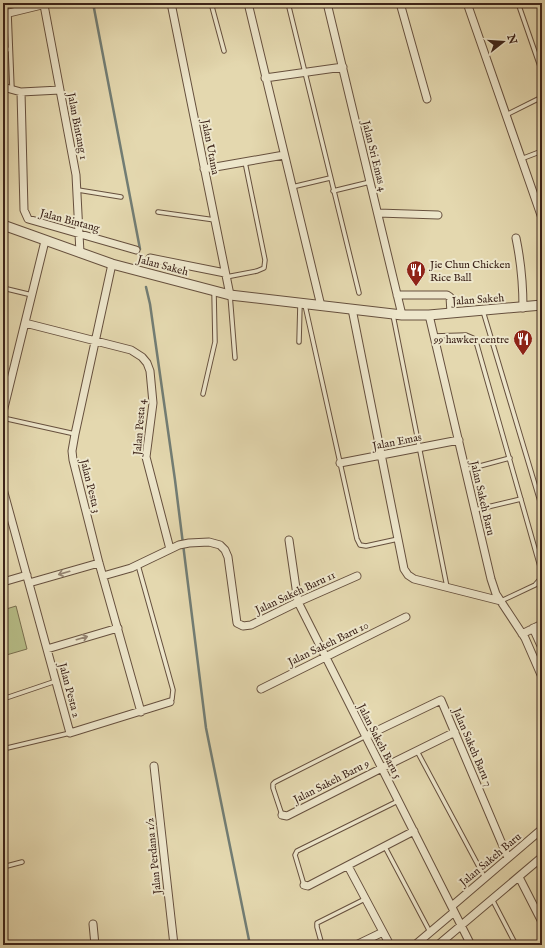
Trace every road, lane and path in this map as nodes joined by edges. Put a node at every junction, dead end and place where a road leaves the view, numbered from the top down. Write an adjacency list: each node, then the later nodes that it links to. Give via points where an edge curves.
1 (171, 3): 29 (street, Jalan Utama)
2 (211, 3): 13 (lane)
3 (248, 3): 17 (street)
4 (288, 3): 15 (lane)
5 (327, 3): 14 (street, Jalan Sri Emas 4)
6 (400, 3): 23 (street)
7 (467, 3): 24 (street)
8 (518, 3): 16 (lane)
9 (47, 4): 10 (street); 20 (street, Jalan Bintang 1)
10 (6, 12): 12 (lane)
11 (3, 48): 12 (lane)
12 (10, 50): 19 (lane)
13 (224, 51)
14 (342, 67): 15 (street); 31 (street, Jalan Sri Emas 4)
15 (305, 72): 17 (street); 30 (lane)
16 (542, 72)
17 (265, 78): 26 (street)
18 (3, 87): 19 (street)
19 (12, 89): 21 (street)
20 (60, 90): 21 (street); 33 (street, Jalan Bintang 1)
21 (20, 92): 42 (street, Jalan Bintang, via 26,216 31,220)
22 (542, 97): 24 (lane)
23 (427, 99)
24 (506, 116): 27 (street)
25 (542, 151): 27 (lane)
26 (284, 155): 28 (street); 32 (street)
27 (522, 159): 39 (street)
28 (245, 162): 29 (street); 49 (lane, via 265,260 264,268 257,272)
29 (204, 169): 40 (street, Jalan Utama)
30 (330, 178): 32 (lane); 34 (lane)
31 (370, 182): 34 (lane); 37 (street, Jalan Sri Emas 4)
32 (292, 187): 57 (street)
33 (78, 190): 35 (lane); 42 (street, Jalan Bintang 1)
34 (333, 191): 52 (lane)
35 (121, 197)
36 (158, 212): 40 (lane)
37 (378, 213): 38 (street); 55 (street, Jalan Sri Emas 4)
38 (438, 215)
39 (542, 218)
40 (215, 220): 49 (street, Jalan Utama)
41 (3, 225): 44 (street, Jalan Sakeh)
42 (79, 234): 45 (street, Jalan Bintang); 46 (street, Jalan Bintang 1)
43 (516, 238): 59 (street)
44 (45, 241): 46 (street, Jalan Sakeh); 53 (street)
45 (136, 250)
46 (80, 253): 48 (street, Jalan Sakeh)
47 (150, 258): 49 (street)
48 (112, 264): 51 (street, Jalan Sakeh); 67 (street, Jalan Pesta 3)
49 (226, 275): 54 (street, Jalan Utama)
50 (3, 288): 53 (lane)
51 (214, 291): 54 (street, Jalan Sakeh); 70 (lane, via 215,342)
52 (359, 293)
53 (32, 295): 65 (street)
54 (230, 295): 56 (street, Jalan Sakeh); 69 (lane)
55 (398, 295): 62 (street, via 447,295 451,300); 63 (street, Jalan Sri Emas 4)
56 (302, 304): 57 (street, Jalan Sakeh); 68 (lane); 79 (lane)
57 (321, 306): 60 (street, Jalan Sakeh)
58 (542, 306): 59 (street, Jalan Sakeh)
59 (523, 308): 61 (street, Jalan Sakeh)
60 (352, 309): 63 (street, Jalan Sakeh); 77 (street)
61 (483, 311): 62 (street, Jalan Sakeh); 84 (lane)
62 (452, 313): 64 (street, Jalan Sakeh)
63 (398, 314): 64 (street, Jalan Sakeh); 76 (lane)
64 (429, 315): 66 (street, Jalan Sakeh Baru)
65 (25, 322): 67 (street, Jalan Pesta 4); 71 (street)
66 (434, 336): 75 (street, Jalan Sakeh Baru); 78 (lane, via 466,335 473,338 478,345)
67 (95, 341): 74 (street, Jalan Pesta 3); 88 (street, Jalan Pesta 4, via 131,350 147,362 153,403 146,457)
68 (299, 342)
69 (235, 358)
70 (203, 394)
71 (4, 404): 72 (street)
72 (3, 412)
73 (3, 418): 74 (lane)
74 (74, 434): 89 (street, Jalan Pesta 3, via 73,460)
75 (458, 440): 76 (street, Jalan Emas); 80 (street, Jalan Sakeh Baru)
76 (420, 448): 77 (street, Jalan Emas); 95 (lane)
77 (381, 455): 79 (street, Jalan Emas); 86 (street)
78 (510, 458): 80 (lane); 82 (lane)
79 (340, 463): 86 (lane, via 360,545)
80 (465, 470): 85 (street, Jalan Sakeh Baru)
81 (3, 489): 83 (street, Jalan Pesta 2)
82 (521, 499): 85 (lane); 96 (lane, via 541,578 536,585)
83 (5, 507): 93 (street, Jalan Pesta 2)
84 (542, 508)
85 (475, 510): 96 (street, Jalan Sakeh Baru, via 491,579)
86 (398, 539): 95 (street, via 404,569 408,575)
87 (289, 540): 97 (street, Jalan Sakeh Baru 5)
88 (170, 549): 90 (street); 97 (street, Jalan Sakeh Baru 11, via 189,543 209,542 220,545 225,550 237,623 243,626 251,625)
89 (99, 563): 91 (street, Jalan Pesta 3); 93 (street, one-way to 93)
90 (138, 565): 91 (street); 110 (lane, via 173,690)
91 (103, 576): 100 (street, Jalan Pesta 3)
92 (357, 576): 97 (street, Jalan Sakeh Baru 11)
93 (28, 579): 94 (street); 104 (street, Jalan Pesta 2)
94 (3, 582)
95 (447, 589): 96 (street)
96 (501, 601): 102 (street, Jalan Sakeh Baru)
97 (298, 602): 105 (street, Jalan Sakeh Baru 5)
98 (406, 617): 105 (street, Jalan Sakeh Baru 10)
99 (542, 624): 101 (street)
100 (118, 628): 104 (street, one-way to 100); 111 (street, Jalan Pesta 3)
101 (533, 628): 102 (street); 103 (street)
102 (522, 634): 106 (street, Jalan Sakeh Baru)
103 (542, 648)
104 (47, 649): 107 (street, Jalan Pesta 2)
105 (325, 657): 108 (street, Jalan Sakeh Baru 10); 114 (street, Jalan Sakeh Baru 5)
106 (542, 677)
107 (56, 682): 109 (lane); 112 (street, Jalan Pesta 2)
108 (261, 689)
109 (3, 700)
110 (170, 702): 111 (street, Jalan Pesta 2)
111 (141, 712): 112 (street, Jalan Pesta 2)
112 (70, 732): 115 (lane)
113 (455, 732): 114 (street, Jalan Sakeh Baru 7, via 439,699); 116 (street, Jalan Sakeh Baru 9); 125 (street, Jalan Sakeh Baru 7)
114 (366, 736): 118 (street, Jalan Sakeh Baru 5); 120 (lane, via 275,782 273,788)
115 (3, 749)
116 (417, 751): 118 (street, Jalan Sakeh Baru 9); 130 (lane)
117 (154, 766): 141 (street, Jalan Perdana 1/2)
118 (382, 768): 119 (street, Jalan Sakeh Baru 5); 120 (street, Jalan Sakeh Baru 9, via 287,816)
119 (398, 800): 122 (street, Jalan Sakeh Baru 5); 131 (lane, via 297,851 295,855)
120 (282, 815)
121 (542, 829): 125 (street, Jalan Sakeh Baru)
122 (414, 831): 123 (street); 134 (street, Jalan Sakeh Baru 5)
123 (385, 847): 127 (street); 139 (lane)
124 (542, 857): 129 (street)
125 (508, 858): 130 (street, Jalan Sakeh Baru)
126 (22, 862): 128 (lane)
127 (348, 866): 131 (street, via 308,886); 132 (street)
128 (3, 867)
129 (519, 877): 133 (street); 135 (street)
130 (485, 878): 134 (street, Jalan Sakeh Baru)
131 (304, 885)
132 (365, 899): 138 (street); 142 (lane, via 317,923)
133 (492, 899): 137 (street); 148 (lane)
134 (453, 909): 137 (street, Jalan Sakeh Baru 5); 139 (street, Jalan Sakeh Baru)
135 (542, 922)
136 (93, 924): 140 (street)
137 (460, 925): 146 (street); 147 (street, Jalan Sakeh Baru 5)
138 (383, 932): 143 (street); 144 (street)
139 (430, 932): 145 (street, Jalan Sakeh Baru)
140 (95, 945)
141 (174, 945)
142 (322, 945)
143 (356, 945)
144 (390, 945)
145 (415, 945)
146 (438, 945)
147 (471, 945)
148 (516, 945)

